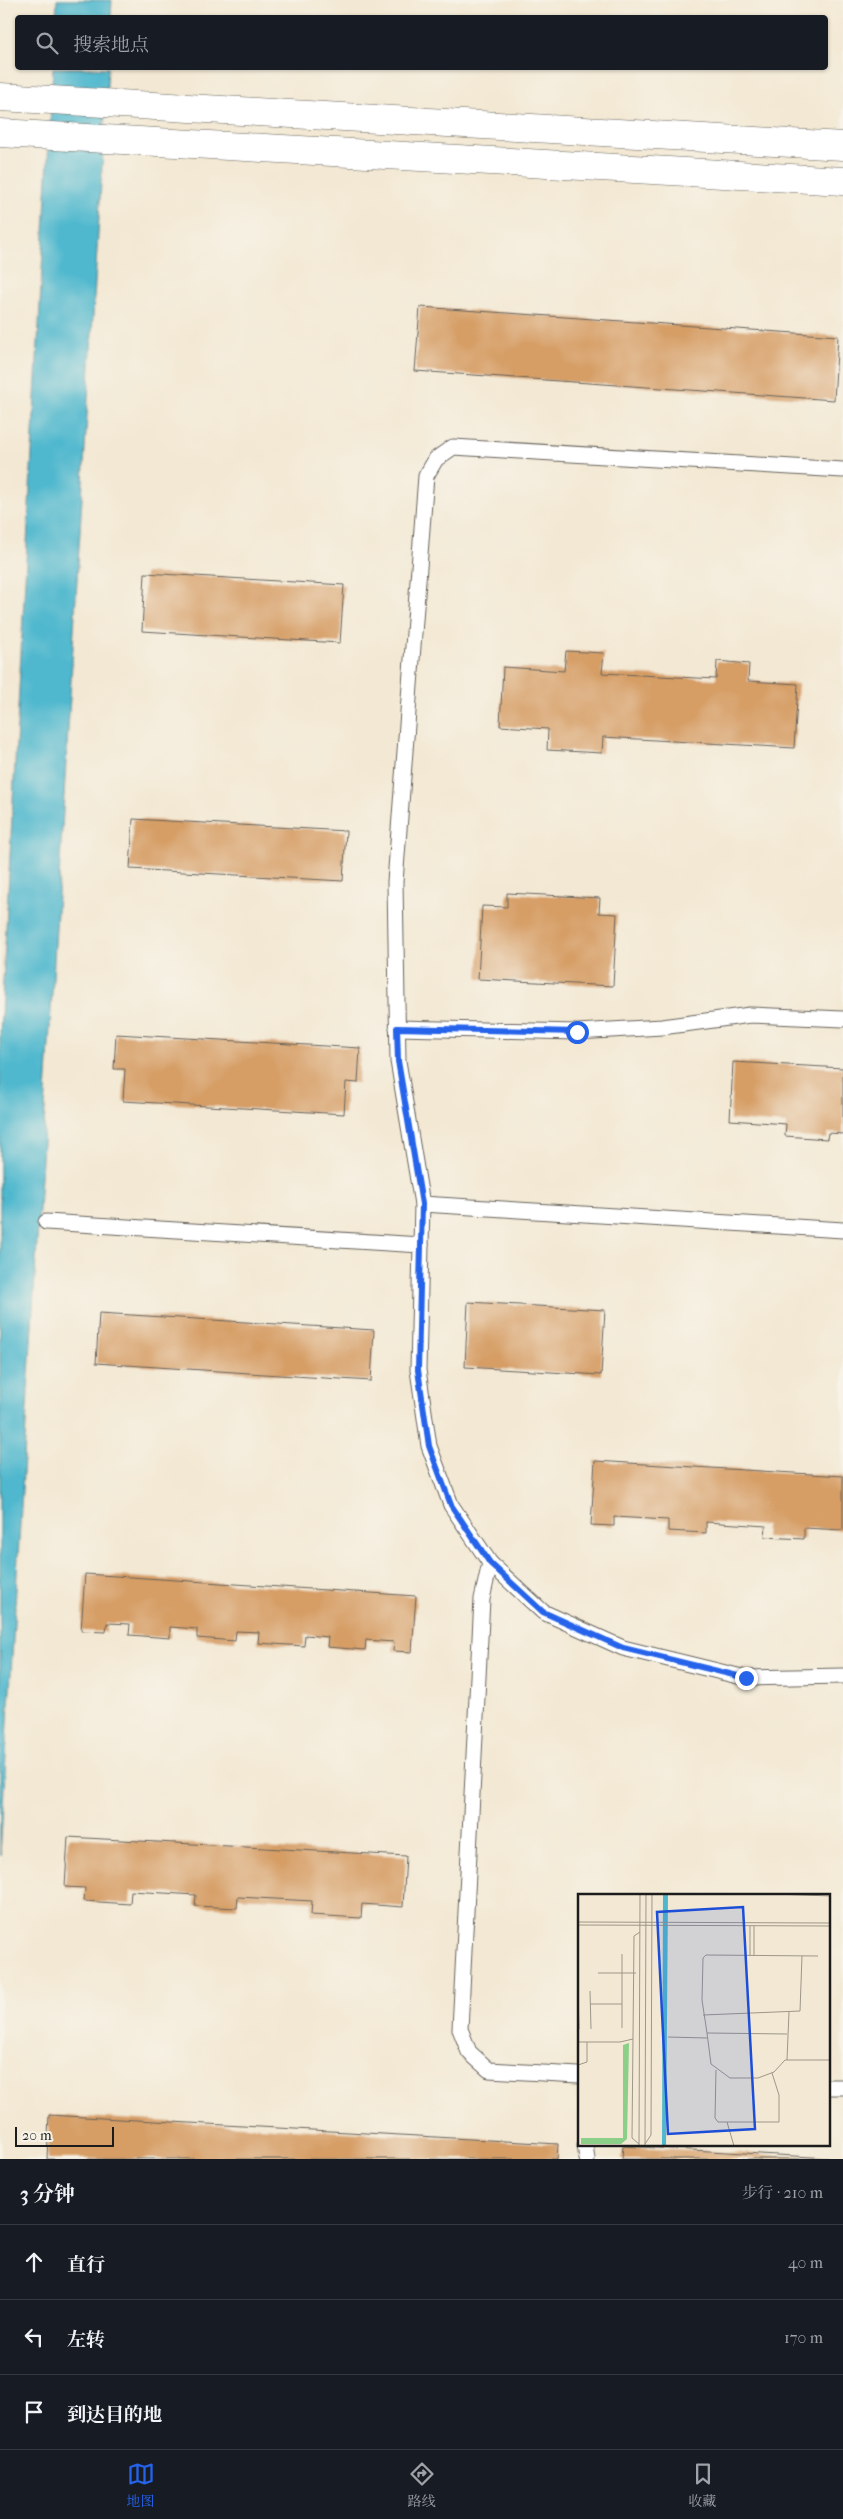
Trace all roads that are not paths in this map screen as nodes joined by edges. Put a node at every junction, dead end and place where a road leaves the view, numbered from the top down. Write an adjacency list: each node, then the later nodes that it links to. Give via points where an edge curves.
1 (0, 97): 3 (street)
2 (0, 133): 4 (street)
3 (843, 146)
4 (843, 181)
5 (843, 470): 7 (lane, via 452,447 436,459 426,476 395,882)
6 (843, 1019): 7 (lane, via 750,1015 577,1032)
7 (397, 1028): 8 (lane, via 398,1061)
8 (422, 1204): 10 (lane); 11 (lane)
9 (46, 1222): 11 (lane)
10 (843, 1230)
11 (421, 1245): 12 (lane, via 418,1370 429,1446 451,1505)
12 (490, 1563): 13 (lane, via 543,1612 623,1648 746,1678); 14 (lane, via 482,1599 460,2029 469,2052 489,2070)
13 (843, 1676)
14 (578, 2074)
15 (830, 2087): 16 (lane)
16 (843, 2088)
17 (585, 2146): 18 (lane)
18 (587, 2159)

